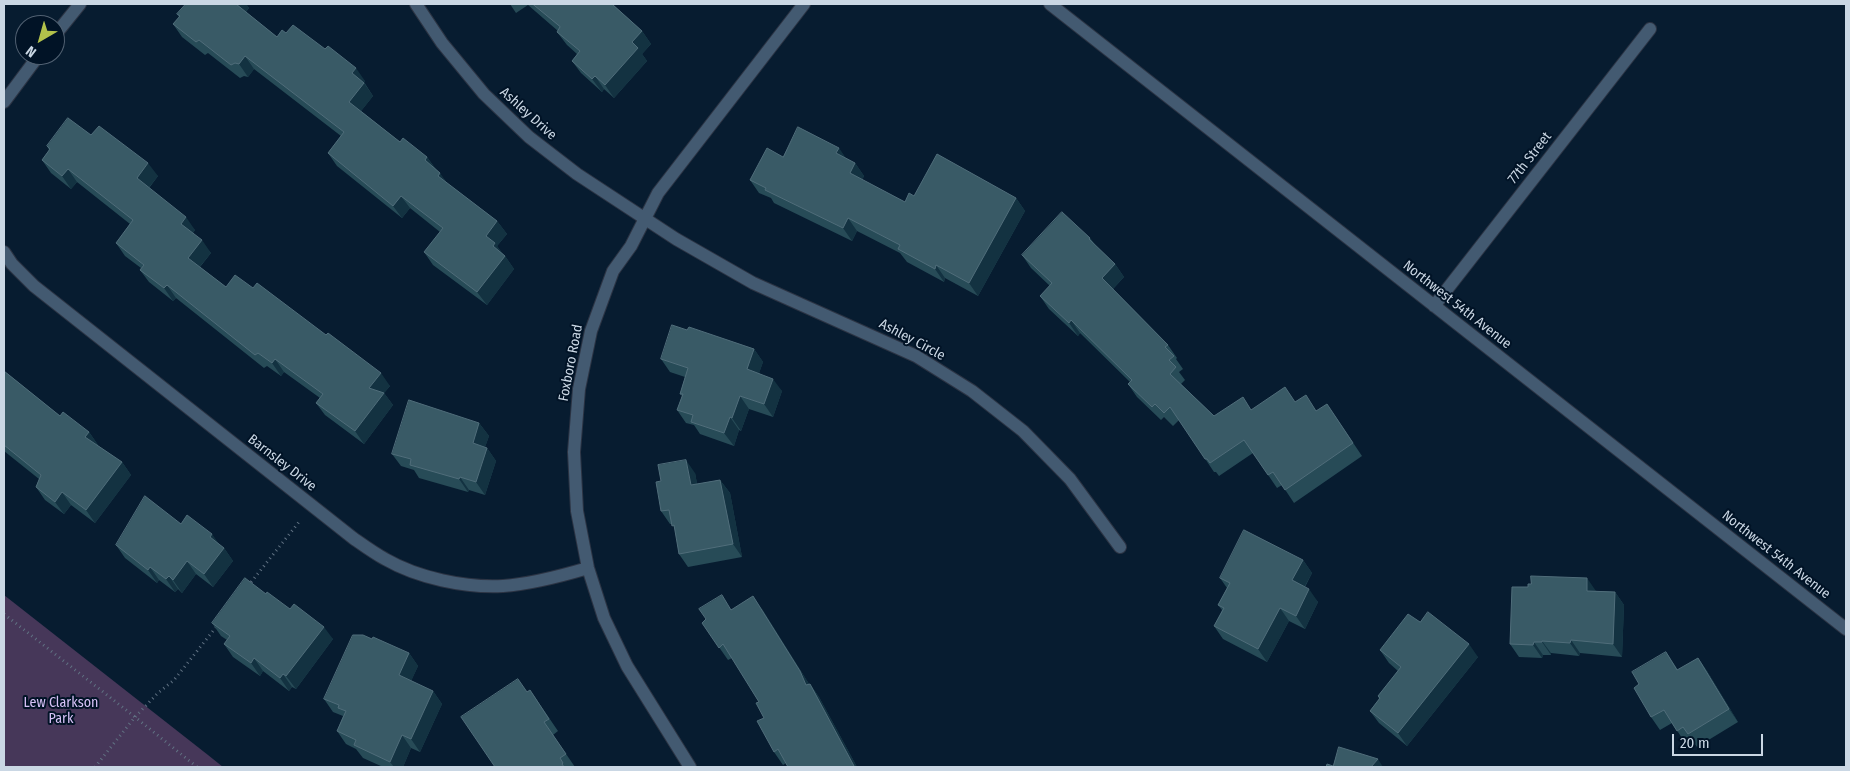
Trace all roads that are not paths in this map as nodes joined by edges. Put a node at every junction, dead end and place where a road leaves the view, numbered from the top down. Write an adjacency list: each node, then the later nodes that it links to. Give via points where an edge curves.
1 (80, 4): 5 (street)
2 (416, 4): 9 (street, Ashley Drive, via 442,43 484,94 522,131 577,174)
3 (804, 4): 9 (street, Foxboro Road, via 668,178)
4 (1050, 4): 11 (street, Northwest 54th Avenue)
5 (65, 23)
6 (1650, 29): 11 (street, 77th Street)
7 (32, 65): 8 (street)
8 (4, 102)
9 (645, 219): 12 (street, Ashley Circle, via 754,283 916,356 972,391 1023,431 1070,478); 13 (street, Foxboro Road, via 613,271 591,331 579,390 574,452 577,511)
10 (4, 252): 13 (street, Barnsley Drive, via 34,286 311,506 386,560 424,576 463,584 503,586)
11 (1434, 306): 14 (street, Northwest 54th Avenue)
12 (1120, 547)
13 (588, 568): 15 (street, Foxboro Road, via 604,618 627,666)
14 (1846, 629)
15 (690, 767)

